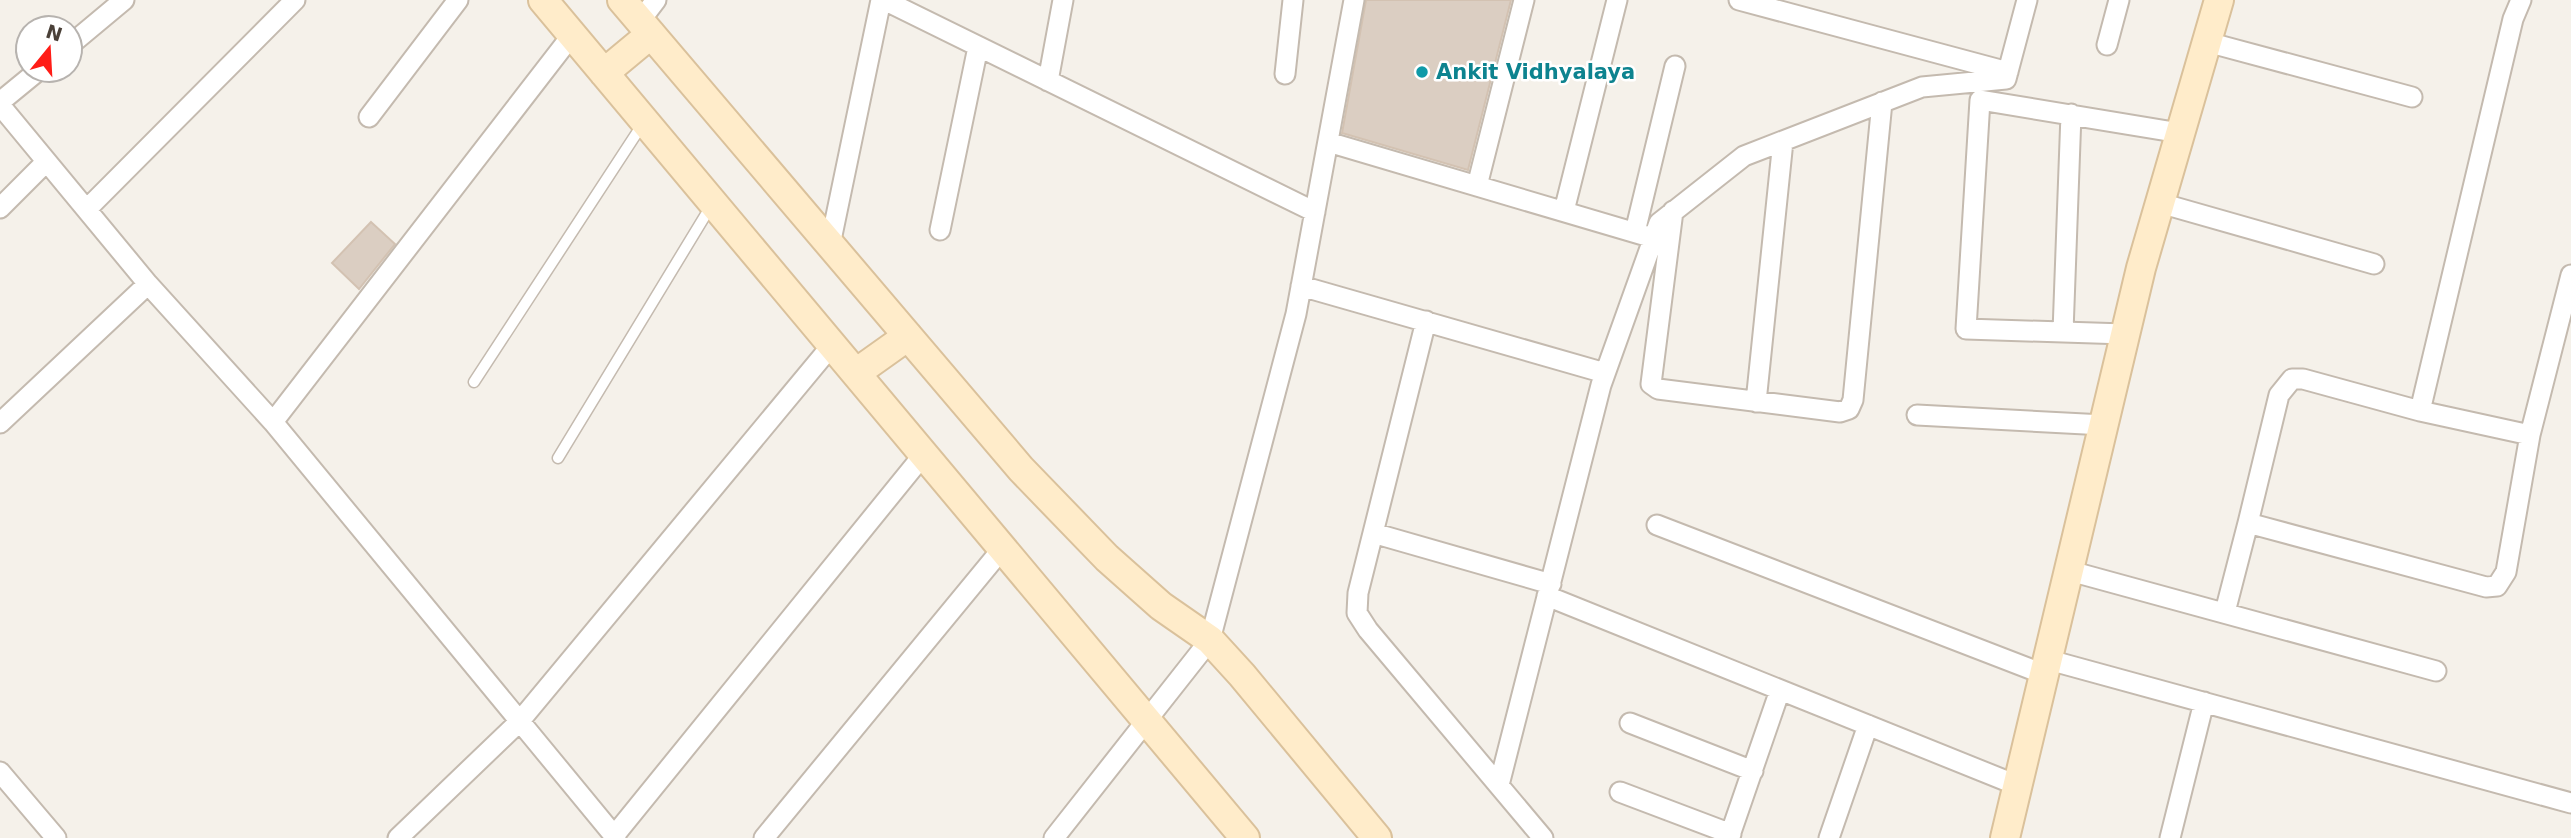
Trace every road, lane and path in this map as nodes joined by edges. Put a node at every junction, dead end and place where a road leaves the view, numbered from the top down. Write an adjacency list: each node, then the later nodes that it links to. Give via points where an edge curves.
1 (124, 0): 18 (street)
2 (295, 0): 43 (street)
3 (458, 0): 33 (street)
4 (543, 0): 19 (street)
5 (883, 0): 22 (street); 49 (street)
6 (1063, 0): 27 (street)
7 (1293, 0): 26 (street)
8 (1354, 0): 37 (street)
9 (1524, 0): 39 (street)
10 (1617, 0): 44 (street)
11 (1740, 0): 16 (street)
12 (2027, 0): 24 (street)
13 (2119, 0): 21 (street)
14 (2522, 0): 63 (street, via 2513,19)
15 (2212, 2): 20 (street)
16 (1795, 7): 24 (street)
17 (643, 14): 25 (street); 49 (street)
18 (84, 33)
19 (572, 36): 25 (street); 65 (street)
20 (2207, 41): 29 (street); 35 (street)
21 (2107, 45)
22 (978, 47): 27 (street); 47 (street)
23 (1675, 66): 48 (street)
24 (2008, 72): 30 (street, via 2006,79 1922,87)
25 (604, 73): 34 (street)
26 (1285, 74)
27 (1048, 81): 46 (street)
28 (23, 84): 31 (street)
29 (2412, 97)
30 (1882, 102): 36 (street); 62 (street, via 1853,400 1849,409 1840,412)
31 (0, 104): 38 (street)
32 (2071, 114): 35 (street); 55 (street); 55 (street, via 1980,100 1966,329)
33 (369, 117)
34 (644, 121): 40 (street); 61 (lane)
35 (2180, 133): 41 (street)
36 (1783, 141): 45 (street, via 1744,156); 62 (street)
37 (1328, 142): 39 (street); 46 (street)
38 (46, 162): 42 (street); 43 (street)
39 (1477, 186): 44 (street)
40 (713, 202): 58 (street); 70 (lane)
41 (2160, 203): 50 (street); 56 (street)
42 (0, 208)
43 (88, 208): 52 (street)
44 (1564, 211): 48 (street)
45 (1673, 211): 48 (street); 62 (street, via 1651,384 1658,389)
46 (1315, 212): 53 (street)
47 (940, 230)
48 (1644, 235): 60 (street)
49 (830, 244): 57 (street)
50 (2374, 264)
51 (2571, 275): 68 (street)
52 (148, 284): 65 (street); 66 (street)
53 (1301, 286): 54 (street); 78 (street)
54 (1426, 321): 60 (street); 73 (street)
55 (2063, 332): 56 (street)
56 (2125, 334): 67 (street)
57 (908, 336): 59 (street); 78 (street, via 1021,468 1107,558 1161,606)
58 (832, 345): 59 (street); 84 (street)
59 (856, 373): 69 (street)
60 (1605, 373): 76 (street)
61 (474, 382)
62 (1756, 402)
63 (2420, 411): 68 (street); 71 (street, via 2292,379 2279,395)
64 (1917, 415): 67 (street)
65 (273, 422): 84 (street)
66 (0, 423)
67 (2104, 425): 75 (street)
68 (2530, 435): 71 (street, via 2506,572 2497,586 2486,587)
69 (924, 454): 74 (street); 95 (street)
70 (558, 458)
71 (2248, 523): 77 (street)
72 (1657, 525): 79 (street)
73 (1373, 533): 76 (street); 89 (street, via 1357,612)
74 (1002, 549): 83 (street); 98 (street)
75 (2070, 571): 77 (street); 79 (street)
76 (1549, 590): 81 (street); 89 (street)
77 (2225, 612): 80 (street)
78 (1210, 640): 83 (street); 100 (street)
79 (2048, 667): 82 (street); 90 (street)
80 (2436, 671)
81 (1780, 690): 86 (street); 87 (street)
82 (2204, 702): 92 (street); 104 (street)
83 (1147, 719): 93 (street); 99 (street)
84 (519, 722): 95 (street); 97 (street)
85 (1630, 723): 87 (street)
86 (1868, 725): 90 (street); 102 (street)
87 (1752, 771): 94 (street)
88 (0, 772): 96 (street)
89 (1499, 785): 101 (street)
90 (2018, 786): 103 (street)
91 (1620, 792): 94 (street)
92 (2571, 803)
93 (1238, 835)
94 (1730, 836)
95 (615, 837)
96 (56, 838)
97 (398, 838)
98 (764, 838)
99 (1054, 838)
100 (1377, 838)
101 (1543, 838)
102 (1829, 838)
103 (2005, 838)
104 (2170, 838)

